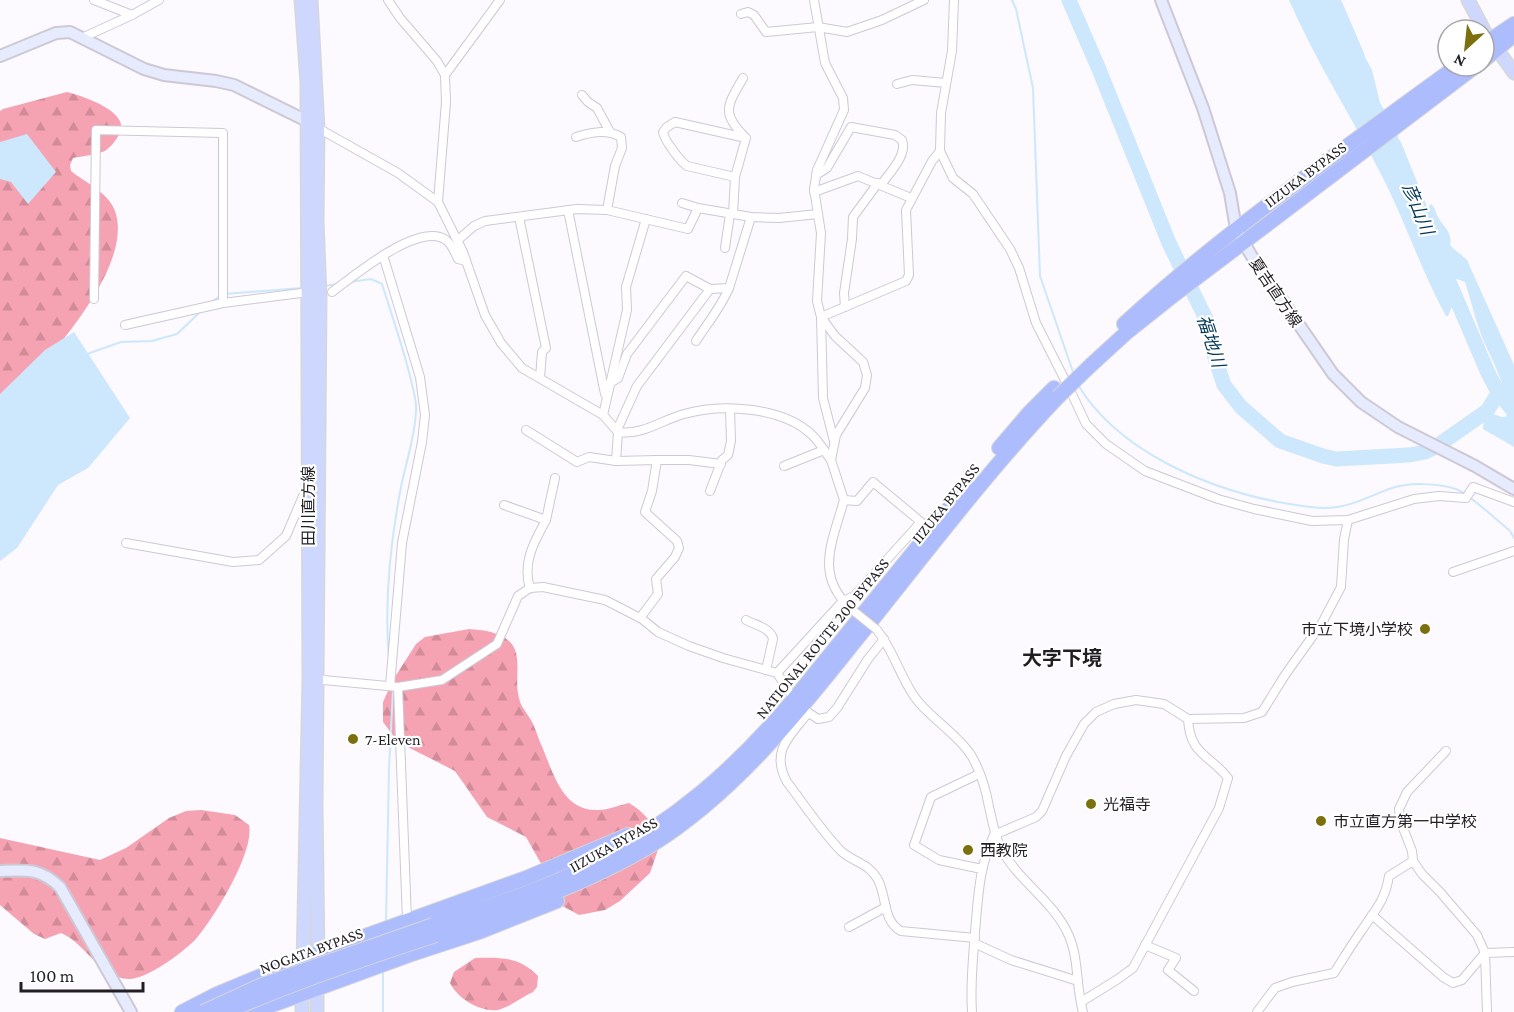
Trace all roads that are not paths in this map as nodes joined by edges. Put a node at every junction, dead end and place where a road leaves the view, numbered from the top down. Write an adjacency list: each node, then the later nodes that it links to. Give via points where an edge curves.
1 (94, 0): 13 (street)
2 (159, 0): 13 (street)
3 (301, 0): 31 (main road, 田川直方線)
4 (311, 0): 32 (main road, 田川直方線)
5 (388, 0): 24 (street)
6 (500, 0): 24 (street)
7 (814, 0): 16 (street)
8 (924, 0): 16 (street, via 848,32)
9 (954, 0): 28 (street)
10 (1161, 0): 52 (main road, 夏吉直方線, via 1203,108 1230,193)
11 (1468, 0): 14 (main road)
12 (741, 14): 16 (street, via 754,15 766,32)
13 (132, 15): 18 (street)
14 (1475, 18)
15 (1514, 24): 19 (highway)
16 (818, 27): 37 (street, via 825,63 843,98 844,110)
17 (1514, 35): 20 (highway, IIZUKA BYPASS)
18 (84, 38): 21 (main road, via 70,32 56,33); 31 (main road, via 144,69 234,85)
19 (1496, 38)
20 (1496, 42)
21 (0, 56)
22 (1496, 57): 23 (main road)
23 (1514, 73)
24 (445, 75): 42 (street)
25 (743, 78): 35 (street, via 728,110)
26 (1441, 78): 52 (highway, NATIONAL ROUTE 200 BYPASS)
27 (1447, 78): 54 (highway, IIZUKA BYPASS)
28 (946, 83): 29 (street, via 912,80); 36 (street)
29 (897, 84)
30 (582, 95): 33 (street, via 597,108)
31 (307, 121): 32 (street); 61 (main road, 田川直方線)
32 (318, 129): 42 (street, via 398,173); 61 (main road, 田川直方線, via 316,221)
33 (610, 132): 34 (street); 46 (street, via 621,137 621,148)
34 (576, 137)
35 (746, 138): 38 (street); 38 (street, via 675,122 663,132 682,163)
36 (940, 151): 41 (street); 90 (street, via 953,178 973,194 1010,249 1053,359 1086,424 1106,444 1145,471 1218,500 1312,521)
37 (816, 175): 39 (street, via 827,168 851,128 895,135 902,140 903,153); 40 (street)
38 (735, 177): 47 (street)
39 (880, 184): 40 (street, via 858,176); 41 (street); 64 (street, via 853,217)
40 (814, 192): 48 (street)
41 (911, 198): 64 (street, via 906,210 906,281)
42 (438, 202): 53 (street)
43 (682, 203): 44 (street)
44 (698, 208): 47 (street); 51 (street, via 688,229)
45 (568, 210): 46 (street); 49 (street); 70 (street)
46 (607, 210): 51 (street)
47 (732, 214): 50 (street); 55 (street)
48 (818, 214): 50 (street); 65 (street, via 821,233 817,301)
49 (519, 217): 53 (street, via 485,221); 68 (street, via 546,348 542,352)
50 (751, 217): 59 (street)
51 (646, 219): 69 (street, via 626,286 627,310)
52 (1236, 229): 54 (main road, 夏吉直方線); 56 (highway, NATIONAL ROUTE 200 BYPASS)
53 (458, 240): 58 (street)
54 (1243, 242): 56 (highway, IIZUKA BYPASS); 84 (main road, 夏吉直方線, via 1334,374 1361,402 1398,427)
55 (725, 248)
56 (1219, 252): 103 (highway, NATIONAL ROUTE 200 BYPASS, via 1029,412)
57 (383, 255): 58 (street, via 414,238 432,236 448,241 458,259); 61 (street); 102 (street, via 420,377 425,414 402,543)
58 (466, 261): 68 (street, via 485,315 501,344 522,368)
59 (729, 288): 60 (street); 67 (street)
60 (710, 289): 69 (street, via 686,276 627,354 618,378); 74 (street, via 637,386)
61 (320, 291): 63 (street); 83 (main road, 田川直方線); 101 (main road, 田川直方線)
62 (94, 299): 63 (street, via 96,130 224,134)
63 (223, 303): 66 (street)
64 (845, 307): 65 (street)
65 (821, 317): 75 (street, via 823,398); 75 (street, via 863,362 867,375 865,388)
66 (125, 325)
67 (696, 341)
68 (540, 378): 72 (street)
69 (610, 383): 70 (street)
70 (606, 399): 72 (street)
71 (730, 409): 74 (street, via 685,413 635,433); 76 (street, via 774,414 804,429); 80 (street, via 732,441)
72 (603, 415): 74 (street)
73 (526, 430): 77 (street, via 577,462 589,457)
74 (618, 431): 77 (street)
75 (834, 444): 79 (street)
76 (824, 450): 79 (street); 81 (street)
77 (616, 460): 78 (street)
78 (657, 460): 80 (street); 96 (street, via 645,512 677,541 679,548 656,579 658,594)
79 (831, 460): 86 (street)
80 (721, 464): 85 (street)
81 (784, 466)
82 (555, 478): 89 (street)
83 (308, 484): 91 (street, via 286,536 259,560 233,562); 101 (main road, 田川直方線)
84 (1514, 489)
85 (710, 491)
86 (844, 500): 95 (street, via 828,558 830,580); 95 (street, via 857,501 873,482 921,522 854,596)
87 (1514, 502): 90 (street, via 1473,487 1466,498 1414,499)
88 (504, 506): 89 (street)
89 (546, 520): 94 (street, via 528,557 525,575)
90 (1347, 520): 104 (street, via 1341,587 1322,623 1262,712 1244,718)
91 (126, 543)
92 (1514, 551): 93 (street)
93 (1453, 572)
94 (530, 588): 96 (street, via 590,595); 102 (street, via 518,596 497,644 442,680)
95 (843, 601): 98 (street, bridge); 100 (street)
96 (640, 618): 99 (street, via 658,632 689,646)
97 (746, 620): 99 (street, via 772,634)
98 (884, 639): 103 (street, via 829,717 818,718); 106 (street, via 915,698 955,735)
99 (766, 670): 100 (street)
100 (777, 673): 103 (street)
101 (313, 679): 102 (street); 122 (main road, 田川直方線); 123 (main road, 田川直方線)
102 (394, 687): 115 (street)
103 (802, 707): 107 (highway, NATIONAL ROUTE 200 BYPASS, via 767,732 686,806); 109 (highway, IIZUKA BYPASS, via 714,797); 113 (street, via 782,745 781,772 841,851 875,875)
104 (1188, 719): 108 (street, via 1151,701 1114,704 1096,712 1084,724 1066,756 1042,811); 119 (street, via 1194,745 1228,778 1220,808)
105 (1446, 751): 110 (street, via 1407,792 1399,809)
106 (979, 774): 108 (street); 111 (street, via 931,797 914,845 939,860)
107 (661, 822): 115 (highway, via 526,879); 117 (highway, NATIONAL ROUTE 200 BYPASS, via 596,863)
108 (994, 835): 111 (street); 124 (street, via 1013,867 1054,910 1070,937)
109 (651, 845): 117 (highway, IIZUKA BYPASS, via 546,897); 125 (highway, via 618,870 537,910)
110 (1413, 861): 114 (street, via 1389,876 1386,893); 121 (street, via 1477,935)
111 (982, 869): 118 (street)
112 (0, 871): 129 (main road, via 39,872 60,887)
113 (886, 907): 116 (street); 118 (street, via 901,932)
114 (1372, 915): 121 (street, via 1453,983 1462,980); 138 (street, via 1334,973 1275,988)
115 (407, 920): 122 (highway)
116 (849, 927)
117 (435, 930): 131 (highway, NOGATA BYPASS, bridge, via 262,986); 132 (highway, NOGATA BYPASS, bridge)
118 (974, 940): 124 (street, via 1011,960); 136 (street)
119 (1145, 945): 126 (street, via 1176,958 1168,970); 128 (street, via 1133,968)
120 (1514, 952): 121 (street)
121 (1485, 953): 139 (street)
122 (318, 954): 123 (highway); 125 (main road, 田川直方線)
123 (304, 958): 127 (main road, 田川直方線); 130 (highway, via 215,994)
124 (1078, 981): 128 (street)
125 (317, 988): 127 (highway); 135 (main road, 田川直方線)
126 (1194, 991)
127 (301, 993): 133 (highway); 134 (main road, 田川直方線)
128 (1081, 1002): 137 (street)
129 (131, 1012)
130 (182, 1012)
131 (203, 1012)
132 (226, 1012)
133 (253, 1012)
134 (302, 1012)
135 (317, 1012)
136 (972, 1012)
137 (1083, 1012)
138 (1257, 1012)
139 (1487, 1012)

